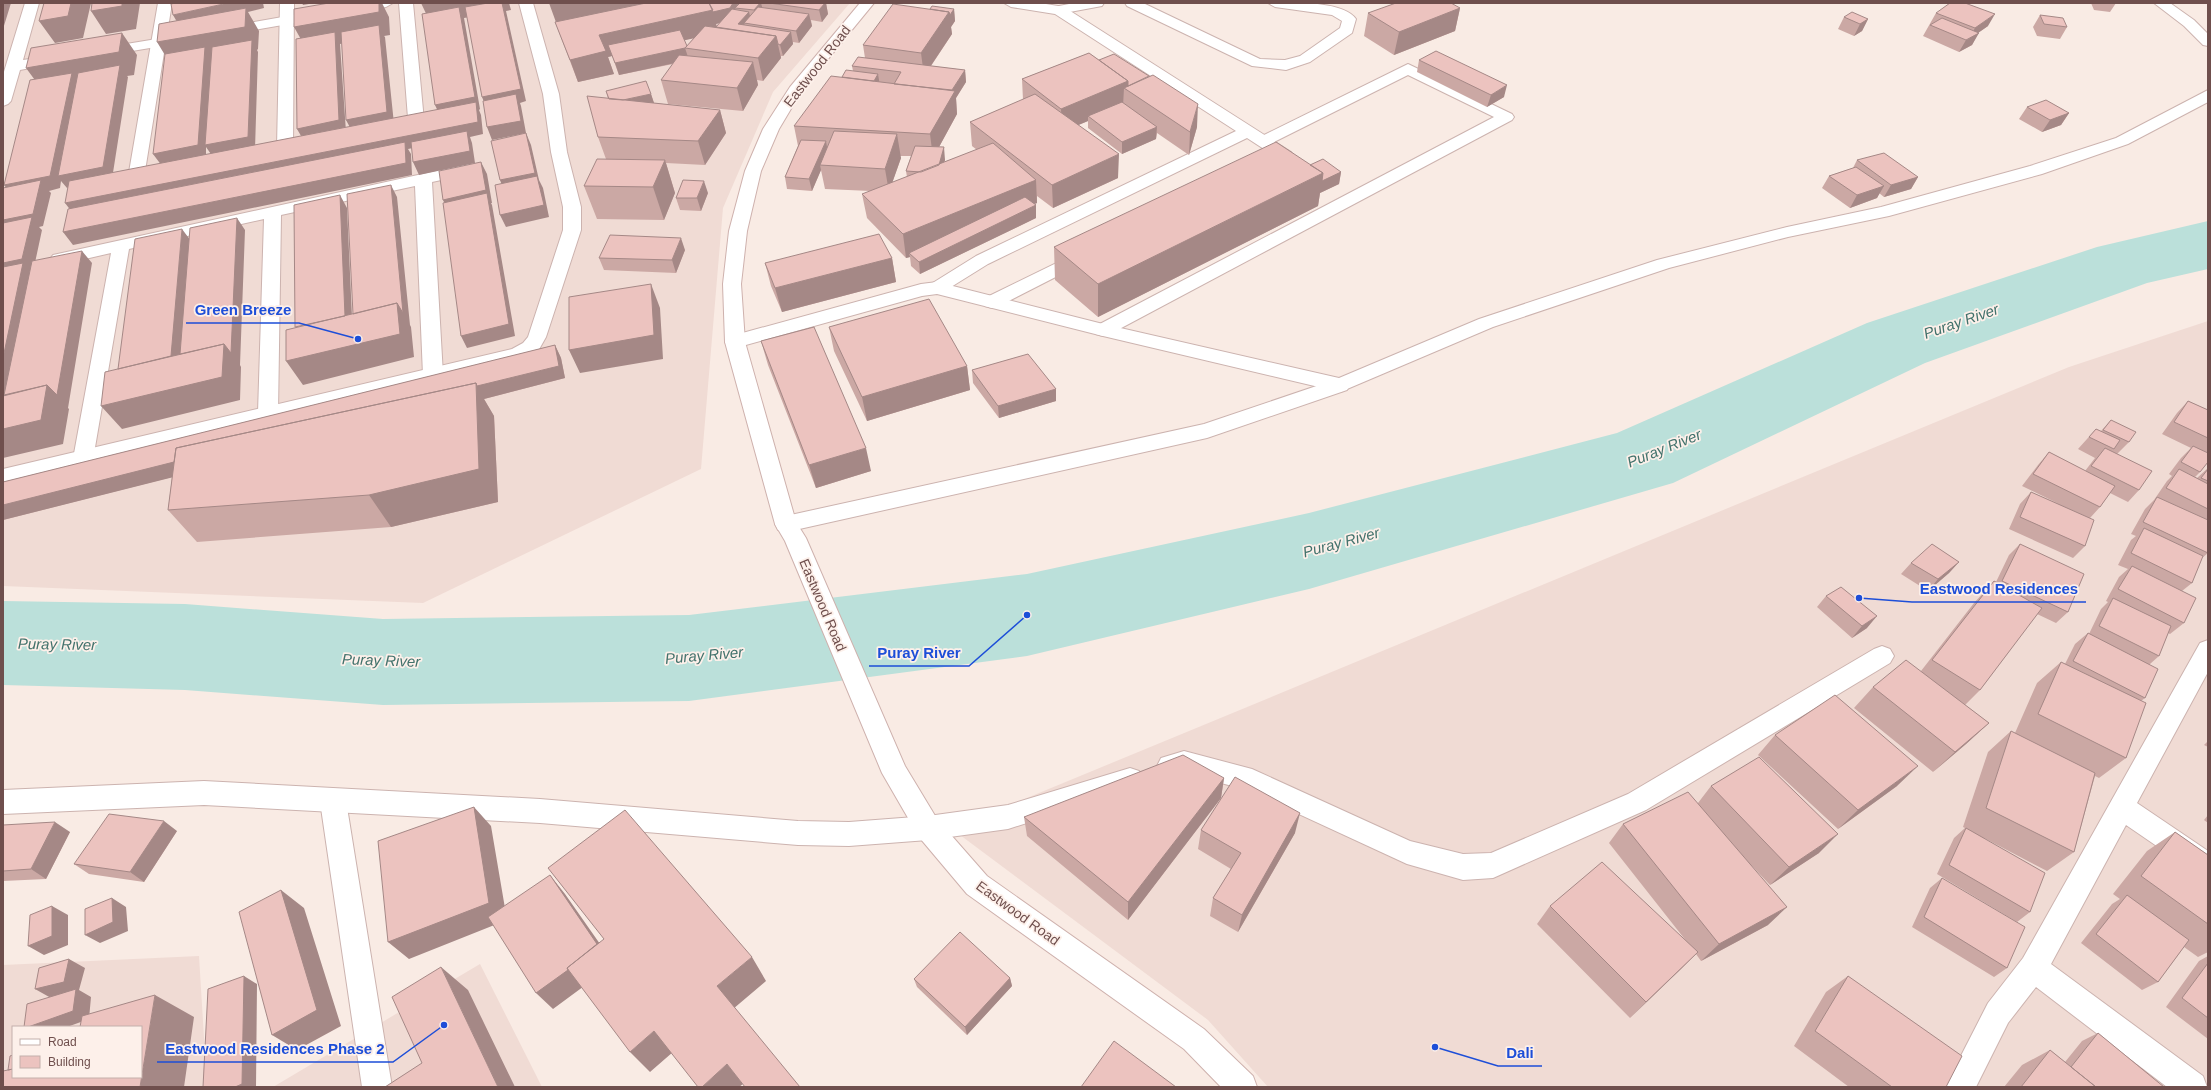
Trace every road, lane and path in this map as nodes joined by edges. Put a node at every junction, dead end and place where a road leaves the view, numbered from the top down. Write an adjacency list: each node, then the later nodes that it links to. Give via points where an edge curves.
1 (32, 3): 19 (street)
2 (165, 3): 16 (street)
3 (287, 3): 14 (street)
4 (386, 3): 14 (street)
5 (406, 3): 22 (street, via 416,121)
6 (526, 3): 38 (street, via 551,94 559,152 572,207 572,230 537,337 530,348 517,354)
7 (867, 3): 37 (street, Eastwood Road, via 795,90 771,129 752,171 738,231 732,284)
8 (1011, 3): 13 (street)
9 (1097, 3): 13 (street)
10 (1132, 3): 11 (street, via 1257,63 1286,65 1305,59 1347,30 1349,19 1336,11)
11 (1275, 3)
12 (2161, 3): 15 (street, via 2189,23)
13 (1059, 10): 23 (street)
14 (285, 20): 16 (street); 25 (street)
15 (2208, 42)
16 (158, 44): 17 (street); 28 (street, via 136,178)
17 (90, 54)
18 (67, 58): 19 (street)
19 (14, 66): 21 (street)
20 (2208, 95): 39 (street, via 2122,141 2036,170 1883,212 1787,232 1662,264 1486,323)
21 (3, 100)
22 (378, 129)
23 (1248, 131): 24 (street); 34 (street, via 982,260)
24 (1264, 141): 27 (street, via 1285,155); 36 (street, via 1408,69 1506,117)
25 (285, 147)
26 (479, 167): 29 (street)
27 (1257, 169)
28 (173, 170)
29 (424, 180): 30 (street); 38 (street)
30 (273, 211): 31 (street); 40 (street)
31 (121, 245): 33 (street); 41 (street)
32 (1096, 249): 35 (street)
33 (59, 259)
34 (937, 288): 35 (street); 37 (street)
35 (992, 302): 36 (street)
36 (1103, 330): 39 (street)
37 (735, 342): 43 (street, Eastwood Road)
38 (433, 374): 40 (street)
39 (1340, 385): 43 (street, via 1207,431)
40 (268, 413): 41 (street)
41 (83, 459): 42 (street)
42 (3, 477)
43 (790, 531): 49 (street, Eastwood Road, via 895,773)
44 (1882, 656): 49 (street, via 1637,802 1493,865 1463,867 1408,852 1252,780 1184,762 1008,817)
45 (2205, 663): 48 (street)
46 (333, 801): 47 (street, via 204,793); 49 (street, via 540,811 798,833 849,834); 52 (street)
47 (3, 802)
48 (2122, 808): 50 (street); 51 (street)
49 (928, 828): 53 (street, Eastwood Road, via 978,885 1194,1039)
50 (2208, 866)
51 (2034, 968): 54 (street, via 1998,1013); 55 (street)
52 (377, 1087)
53 (1242, 1087)
54 (1960, 1087)
55 (2192, 1087)

